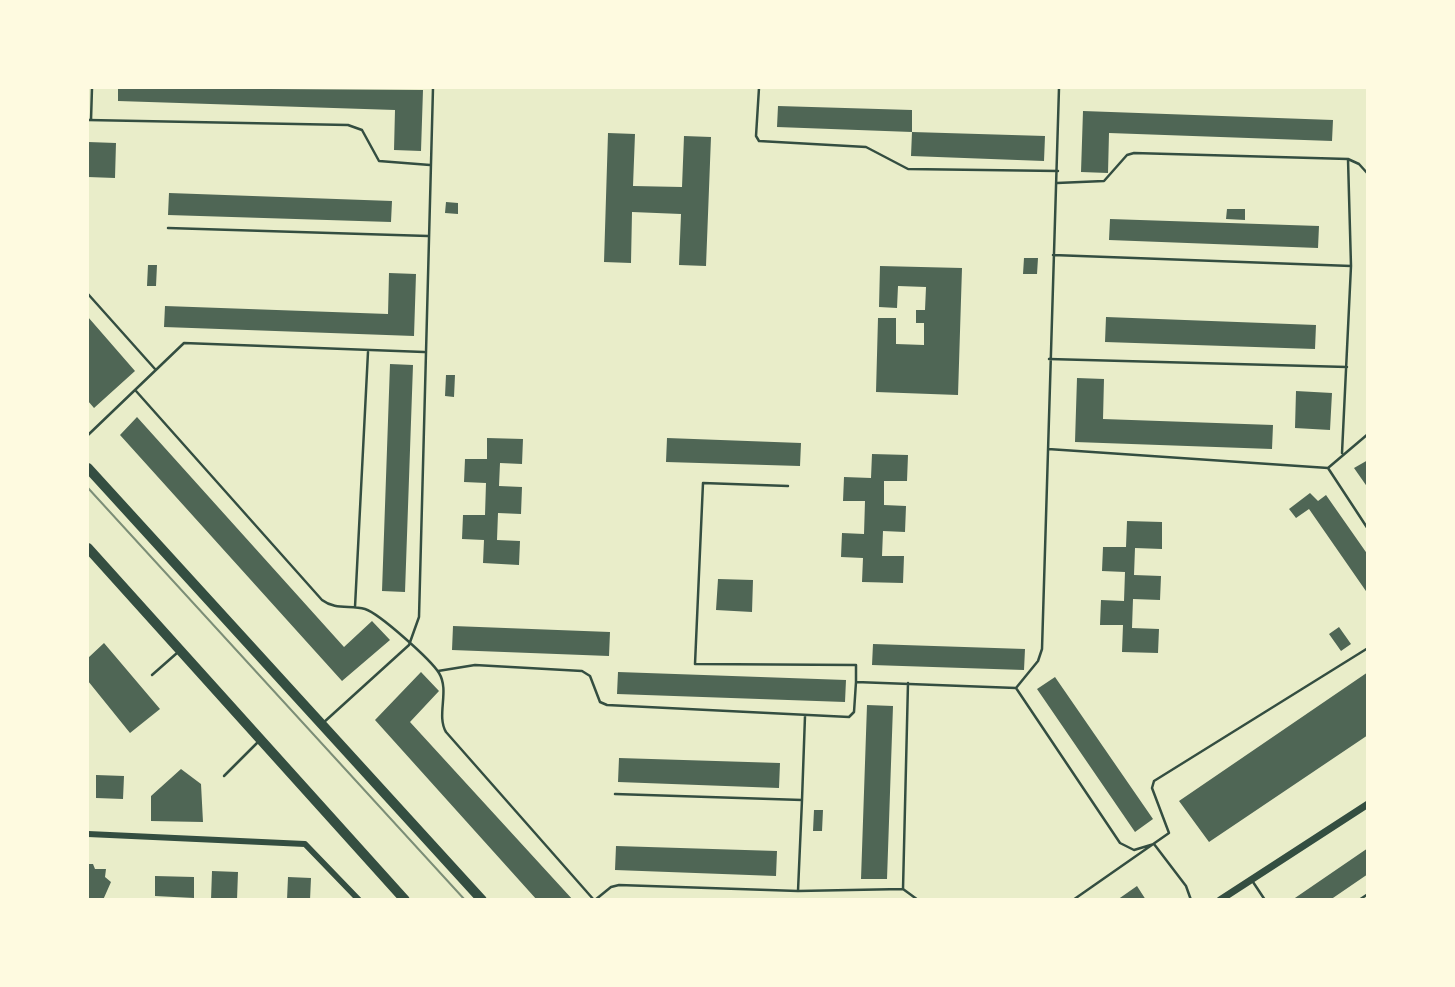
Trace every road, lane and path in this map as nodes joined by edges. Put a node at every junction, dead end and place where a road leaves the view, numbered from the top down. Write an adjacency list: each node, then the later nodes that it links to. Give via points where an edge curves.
1 (92, 88): 5 (lane)
2 (433, 88): 7 (lane)
3 (759, 88): 8 (lane, via 755,136 759,141 866,147 908,169)
4 (1059, 88): 8 (lane)
5 (89, 120): 7 (lane, via 348,125 362,130 379,161)
6 (1348, 159): 9 (lane); 10 (lane, via 1134,153 1104,181); 14 (lane)
7 (430, 165): 12 (lane)
8 (1058, 171): 10 (lane)
9 (1367, 174)
10 (1057, 183): 13 (lane)
11 (168, 228): 12 (lane)
12 (428, 236): 17 (lane)
13 (1053, 256): 14 (lane); 18 (lane)
14 (1351, 267): 19 (lane)
15 (88, 294): 20 (lane)
16 (368, 351): 17 (lane); 20 (lane, via 188,342 177,346); 31 (lane)
17 (424, 352): 32 (lane, via 419,617)
18 (1049, 359): 19 (lane); 24 (lane)
19 (1347, 367): 25 (lane)
20 (155, 369): 21 (lane)
21 (136, 391): 23 (lane); 31 (lane, via 323,600 332,606)
22 (1367, 434): 25 (lane)
23 (88, 435)
24 (1047, 449): 27 (lane); 39 (lane, via 1042,649)
25 (1342, 453): 27 (lane)
26 (88, 468): 41 (main road)
27 (1328, 468): 29 (lane)
28 (788, 486): 37 (lane, via 704,484 695,664 856,665)
29 (1367, 528)
30 (89, 553): 34 (main road)
31 (355, 607): 32 (lane, via 372,612)
32 (409, 645): 35 (lane); 41 (lane)
33 (1367, 648): 48 (lane, via 1153,783 1169,833)
34 (179, 650): 36 (lane); 42 (main road)
35 (438, 671): 40 (lane, via 475,665 582,671 590,676 600,702 607,705); 56 (lane, via 446,732)
36 (152, 675)
37 (856, 682): 38 (lane); 40 (lane, via 853,716)
38 (908, 683): 39 (lane); 50 (lane)
39 (1016, 688): 48 (lane, via 1120,843 1133,850)
40 (805, 716): 45 (lane)
41 (321, 725): 55 (main road)
42 (260, 739): 43 (lane); 54 (main road)
43 (224, 776)
44 (615, 794): 45 (lane)
45 (802, 800): 51 (lane)
46 (1367, 804): 49 (street)
47 (88, 834): 53 (street, via 305,844)
48 (1154, 844): 58 (lane); 59 (lane, via 1186,886)
49 (1251, 880): 60 (street); 61 (lane)
50 (903, 889): 51 (lane); 57 (lane)
51 (798, 891): 56 (lane, via 619,885)
52 (1367, 894): 62 (lane)
53 (359, 900)
54 (405, 900)
55 (482, 900)
56 (595, 900)
57 (918, 900)
58 (1073, 900)
59 (1191, 900)
60 (1220, 900)
61 (1265, 900)
62 (1359, 900)

